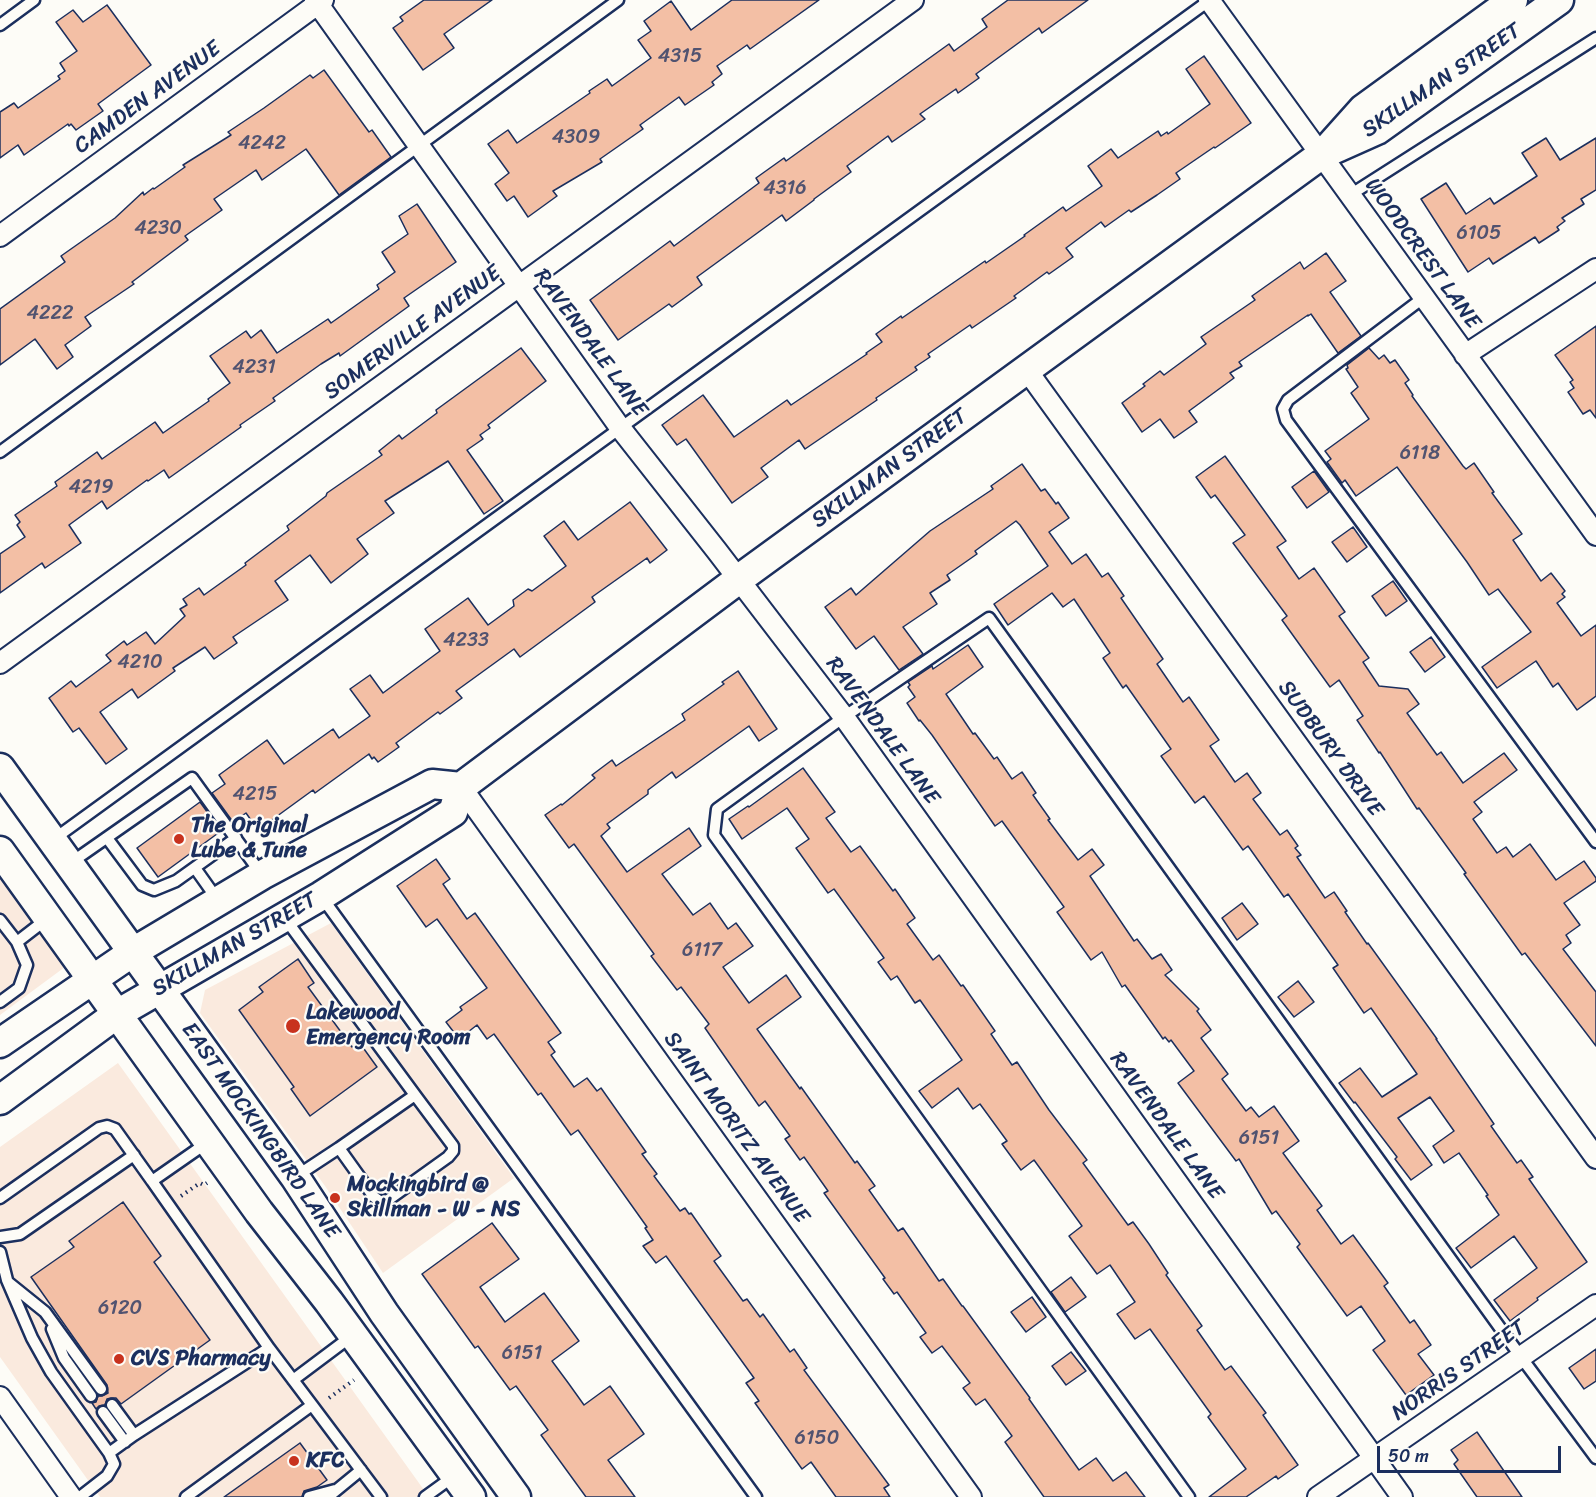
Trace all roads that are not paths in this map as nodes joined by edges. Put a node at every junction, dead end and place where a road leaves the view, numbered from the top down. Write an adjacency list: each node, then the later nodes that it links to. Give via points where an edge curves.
1 (34, 0): 8 (lane)
2 (618, 0): 10 (lane)
3 (913, 0): 15 (street, SOMERVILLE AVENUE)
4 (1209, 0): 11 (street, WOODCREST LANE); 19 (lane)
5 (1513, 0): 11 (main road, SKILLMAN STREET, via 1364,109)
6 (319, 1): 10 (street, RAVENDALE LANE); 13 (street, CAMDEN AVENUE)
7 (1548, 3): 11 (main road, SKILLMAN STREET, via 1377,130)
8 (0, 25)
9 (1596, 38): 12 (lane)
10 (418, 145): 15 (street, RAVENDALE LANE); 20 (lane)
11 (1321, 155): 12 (street, WOODCREST LANE); 18 (main road, SKILLMAN STREET)
12 (1350, 195): 16 (street, WOODCREST LANE)
13 (0, 236)
14 (1596, 270): 17 (street)
15 (518, 286): 19 (street, RAVENDALE LANE); 23 (street, SOMERVILLE AVENUE)
16 (1423, 298): 17 (street, WOODCREST LANE); 30 (lane, via 1288,400 1283,409 1286,420)
17 (1466, 355): 21 (street, WOODCREST LANE)
18 (1026, 369): 22 (main road, SKILLMAN STREET); 52 (street, SUDBURY DRIVE)
19 (621, 429): 22 (street, RAVENDALE LANE); 29 (lane)
20 (0, 452)
21 (1596, 535)
22 (739, 579): 24 (street, RAVENDALE LANE); 26 (main road, SKILLMAN STREET)
23 (0, 663)
24 (844, 717): 64 (lane, via 989,618); 74 (street, RAVENDALE LANE); 88 (lane, via 717,809 714,835)
25 (0, 768): 29 (main road, EAST MOCKINGBIRD LANE)
26 (461, 787): 34 (main road, SKILLMAN STREET, via 432,784); 35 (main road, SKILLMAN STREET, via 453,812); 87 (street, SAINT MORITZ AVENUE)
27 (107, 838): 28 (lane, via 192,778); 32 (lane); 33 (lane, via 142,885 154,890)
28 (236, 838): 33 (lane); 34 (lane)
29 (52, 840): 32 (main road, EAST MOCKINGBIRD LANE)
30 (1596, 842)
31 (3, 863): 38 (main road, EAST MOCKINGBIRD LANE)
32 (69, 864): 41 (main road, EAST MOCKINGBIRD LANE)
33 (195, 868): 36 (lane)
34 (262, 875): 36 (main road, SKILLMAN STREET)
35 (321, 896): 37 (main road, SKILLMAN STREET); 86 (lane)
36 (219, 902): 41 (main road, SKILLMAN STREET)
37 (284, 917): 43 (main road, SKILLMAN STREET); 47 (lane)
38 (48, 918): 40 (lane); 42 (main road, EAST MOCKINGBIRD LANE)
39 (0, 920): 40 (lane)
40 (17, 942): 44 (lane, via 27,965 19,988)
41 (133, 952): 42 (main road, SKILLMAN STREET); 43 (main road, EAST MOCKINGBIRD LANE)
42 (92, 980): 45 (main road, EAST MOCKINGBIRD LANE); 46 (main road, SKILLMAN STREET)
43 (160, 988): 45 (main road, SKILLMAN STREET); 53 (main road, EAST MOCKINGBIRD LANE)
44 (0, 1002)
45 (117, 1014): 48 (main road, SKILLMAN STREET); 49 (main road, EAST MOCKINGBIRD LANE)
46 (0, 1043)
47 (415, 1095): 50 (lane); 50 (lane, via 453,1151 388,1200 381,1202 374,1197)
48 (0, 1100)
49 (208, 1142): 54 (lane); 62 (main road, EAST MOCKINGBIRD LANE)
50 (339, 1148): 53 (lane)
51 (134, 1155): 54 (lane); 55 (lane, via 115,1129 99,1128); 56 (lane, via 20,1234)
52 (1596, 1158)
53 (295, 1177): 61 (main road, EAST MOCKINGBIRD LANE)
54 (152, 1181): 63 (lane)
55 (0, 1198)
56 (0, 1237)
57 (0, 1252): 58 (lane)
58 (7, 1281): 60 (lane); 72 (lane, via 51,1372)
59 (1596, 1305): 64 (street, NORRIS STREET)
60 (45, 1312): 66 (lane); 67 (lane, via 64,1358)
61 (384, 1313): 62 (main road); 85 (main road, EAST MOCKINGBIRD LANE)
62 (354, 1335): 65 (lane); 76 (main road, EAST MOCKINGBIRD LANE)
63 (269, 1348): 65 (lane); 70 (lane)
64 (1521, 1358): 73 (lane); 74 (street, NORRIS STREET)
65 (292, 1380): 69 (lane)
66 (101, 1389)
67 (91, 1396)
68 (0, 1397): 78 (street)
69 (312, 1405): 75 (lane); 80 (lane)
70 (134, 1435): 71 (lane); 71 (lane, via 107,1408)
71 (125, 1442): 72 (lane)
72 (109, 1453): 79 (lane, via 114,1464 107,1476)
73 (1596, 1458)
74 (1374, 1459): 89 (street, NORRIS STREET); 90 (street, RAVENDALE LANE)
75 (361, 1470): 77 (lane); 83 (lane)
76 (463, 1486): 84 (lane)
77 (340, 1488): 81 (lane); 82 (lane)
78 (71, 1497)
79 (80, 1497)
80 (186, 1497)
81 (309, 1497)
82 (328, 1497)
83 (381, 1497)
84 (425, 1497)
85 (516, 1497)
86 (756, 1497)
87 (971, 1497)
88 (1189, 1497)
89 (1318, 1497)
90 (1402, 1497)

